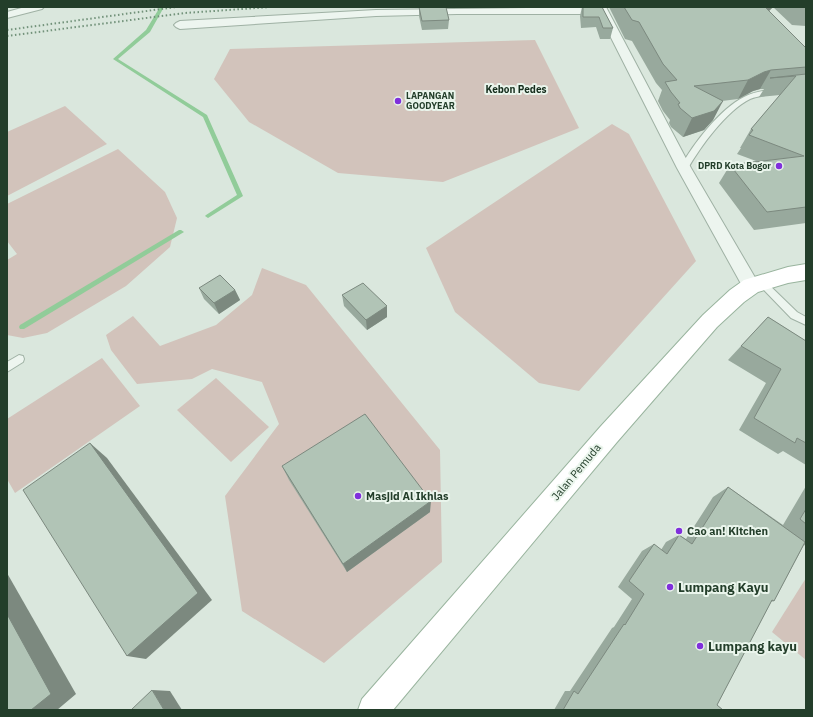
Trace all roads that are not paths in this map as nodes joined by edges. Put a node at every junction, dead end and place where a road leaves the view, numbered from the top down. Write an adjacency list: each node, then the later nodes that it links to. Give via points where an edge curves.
1 (38, 7): 3 (street)
2 (602, 9): 4 (street, via 376,13); 6 (street)
3 (7, 15)
4 (180, 26)
5 (780, 90): 6 (lane, via 756,94 740,102 705,136)
6 (684, 168): 8 (street)
7 (806, 272): 8 (main road, Jalan Pemuda)
8 (756, 284): 9 (lane, via 794,315); 12 (main road, Jalan Pemuda, via 737,296 710,321 609,434)
9 (806, 321)
10 (18, 360): 11 (lane)
11 (7, 368)
12 (373, 710)

